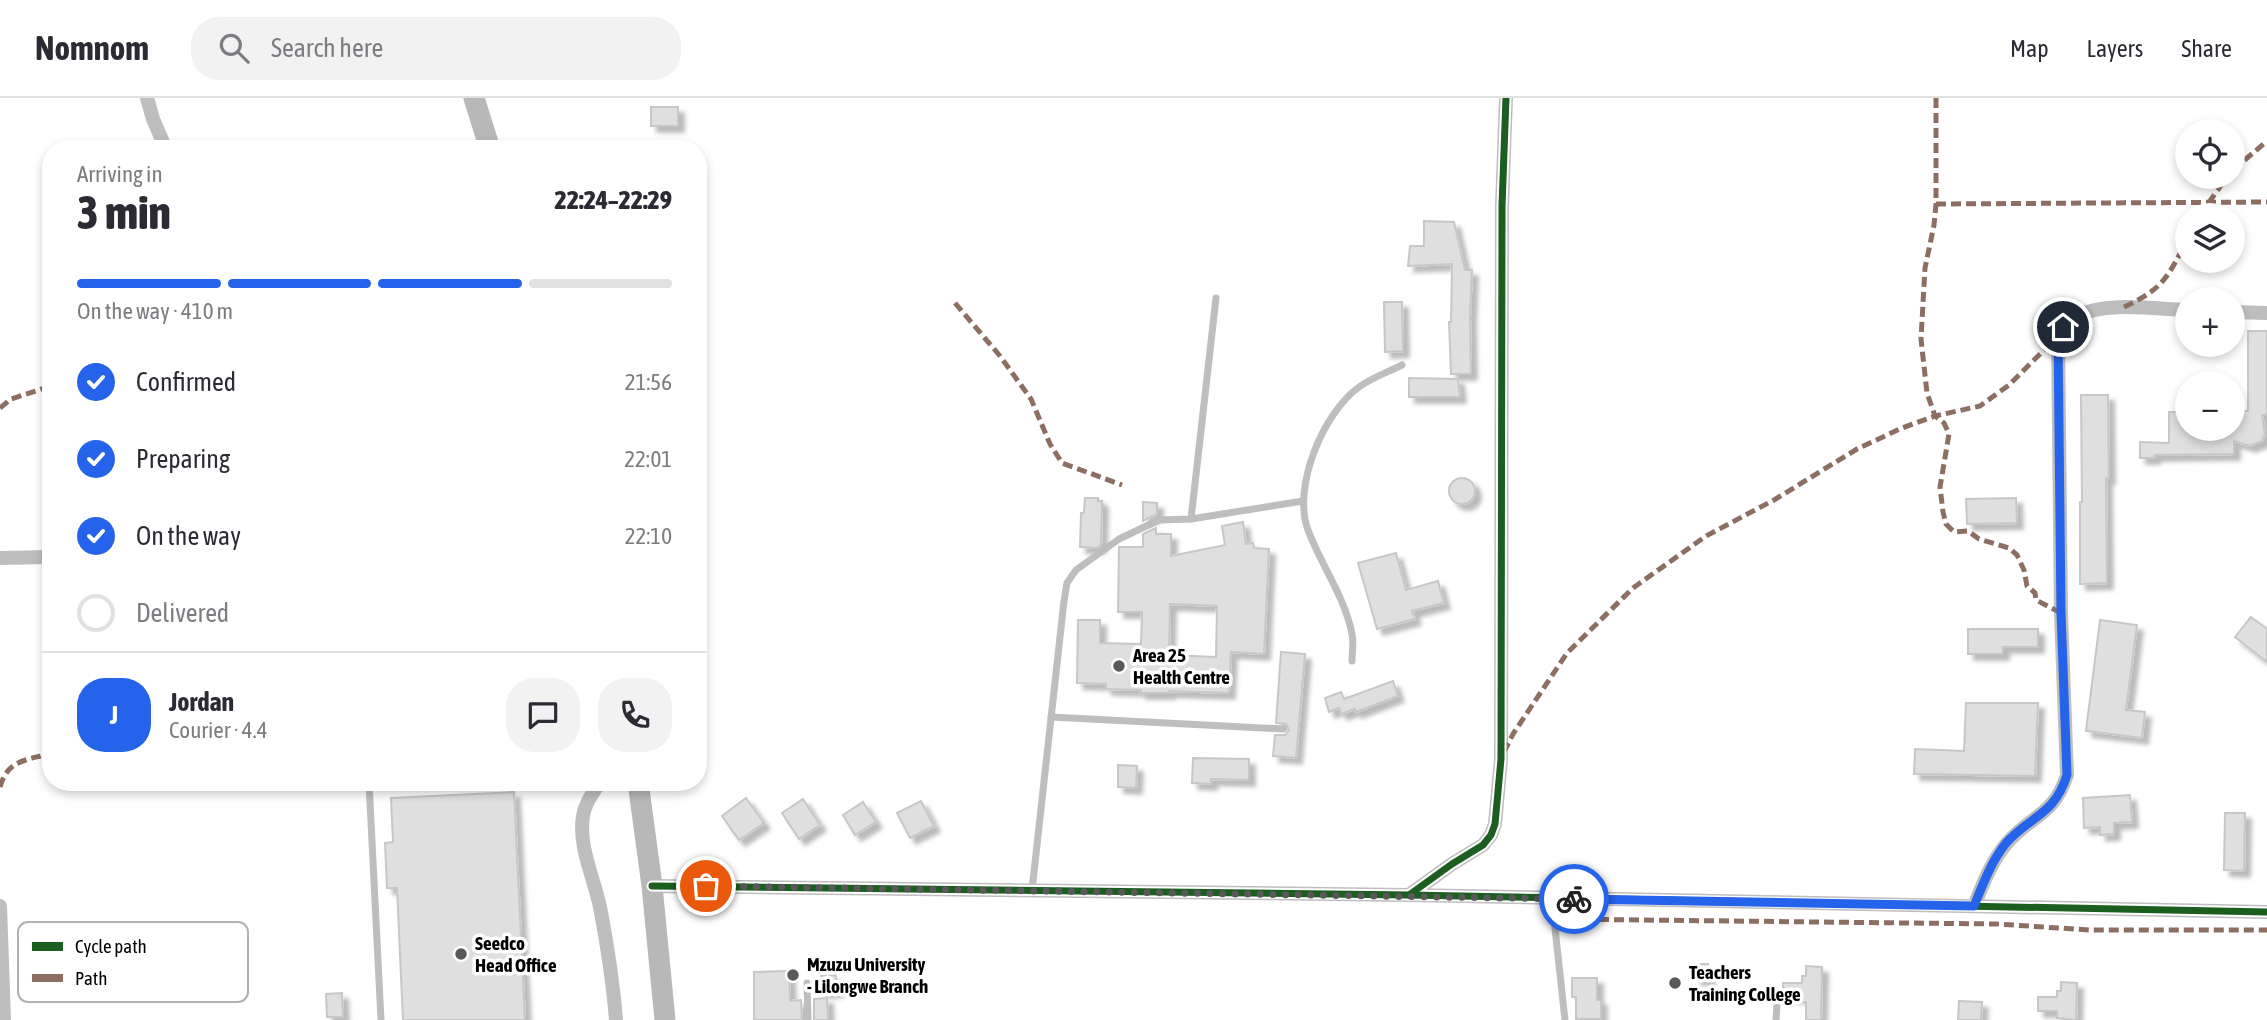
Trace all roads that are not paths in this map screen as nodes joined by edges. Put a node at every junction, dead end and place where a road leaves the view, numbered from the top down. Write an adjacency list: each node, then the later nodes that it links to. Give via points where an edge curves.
1 (146, 98): 4 (street)
2 (474, 98): 5 (main road)
3 (1506, 98): 23 (street, via 1497,813 1483,845)
4 (162, 140)
5 (487, 140)
6 (1216, 298): 12 (lane)
7 (2175, 309): 26 (street, via 2097,310 2074,317 2058,335 2067,775 2055,803 2007,842 1996,857)
8 (2245, 312): 9 (street)
9 (2267, 313)
10 (1402, 365): 11 (lane, via 1359,387 1331,414 1312,455)
11 (1303, 501): 12 (lane); 15 (lane, via 1307,528 1353,636)
12 (1191, 519): 16 (lane, via 1159,520 1119,538 1076,570 1067,583)
13 (42, 557): 14 (street)
14 (0, 558)
15 (1352, 660)
16 (1051, 717): 17 (lane); 22 (lane)
17 (1283, 729)
18 (369, 791): 32 (lane)
19 (594, 791): 33 (street, via 583,814 582,829 612,971)
20 (639, 791): 21 (main road)
21 (652, 886): 22 (street); 34 (main road)
22 (1032, 890): 23 (street)
23 (1409, 895): 24 (street)
24 (1553, 898): 26 (street); 36 (lane)
25 (0, 906): 28 (street)
26 (1974, 906): 27 (street)
27 (2267, 912)
28 (1, 954): 31 (street)
29 (807, 982): 35 (lane)
30 (1777, 1004): 37 (lane)
31 (4, 1020)
32 (382, 1020)
33 (617, 1020)
34 (665, 1020)
35 (808, 1020)
36 (1565, 1020)
37 (1776, 1020)

